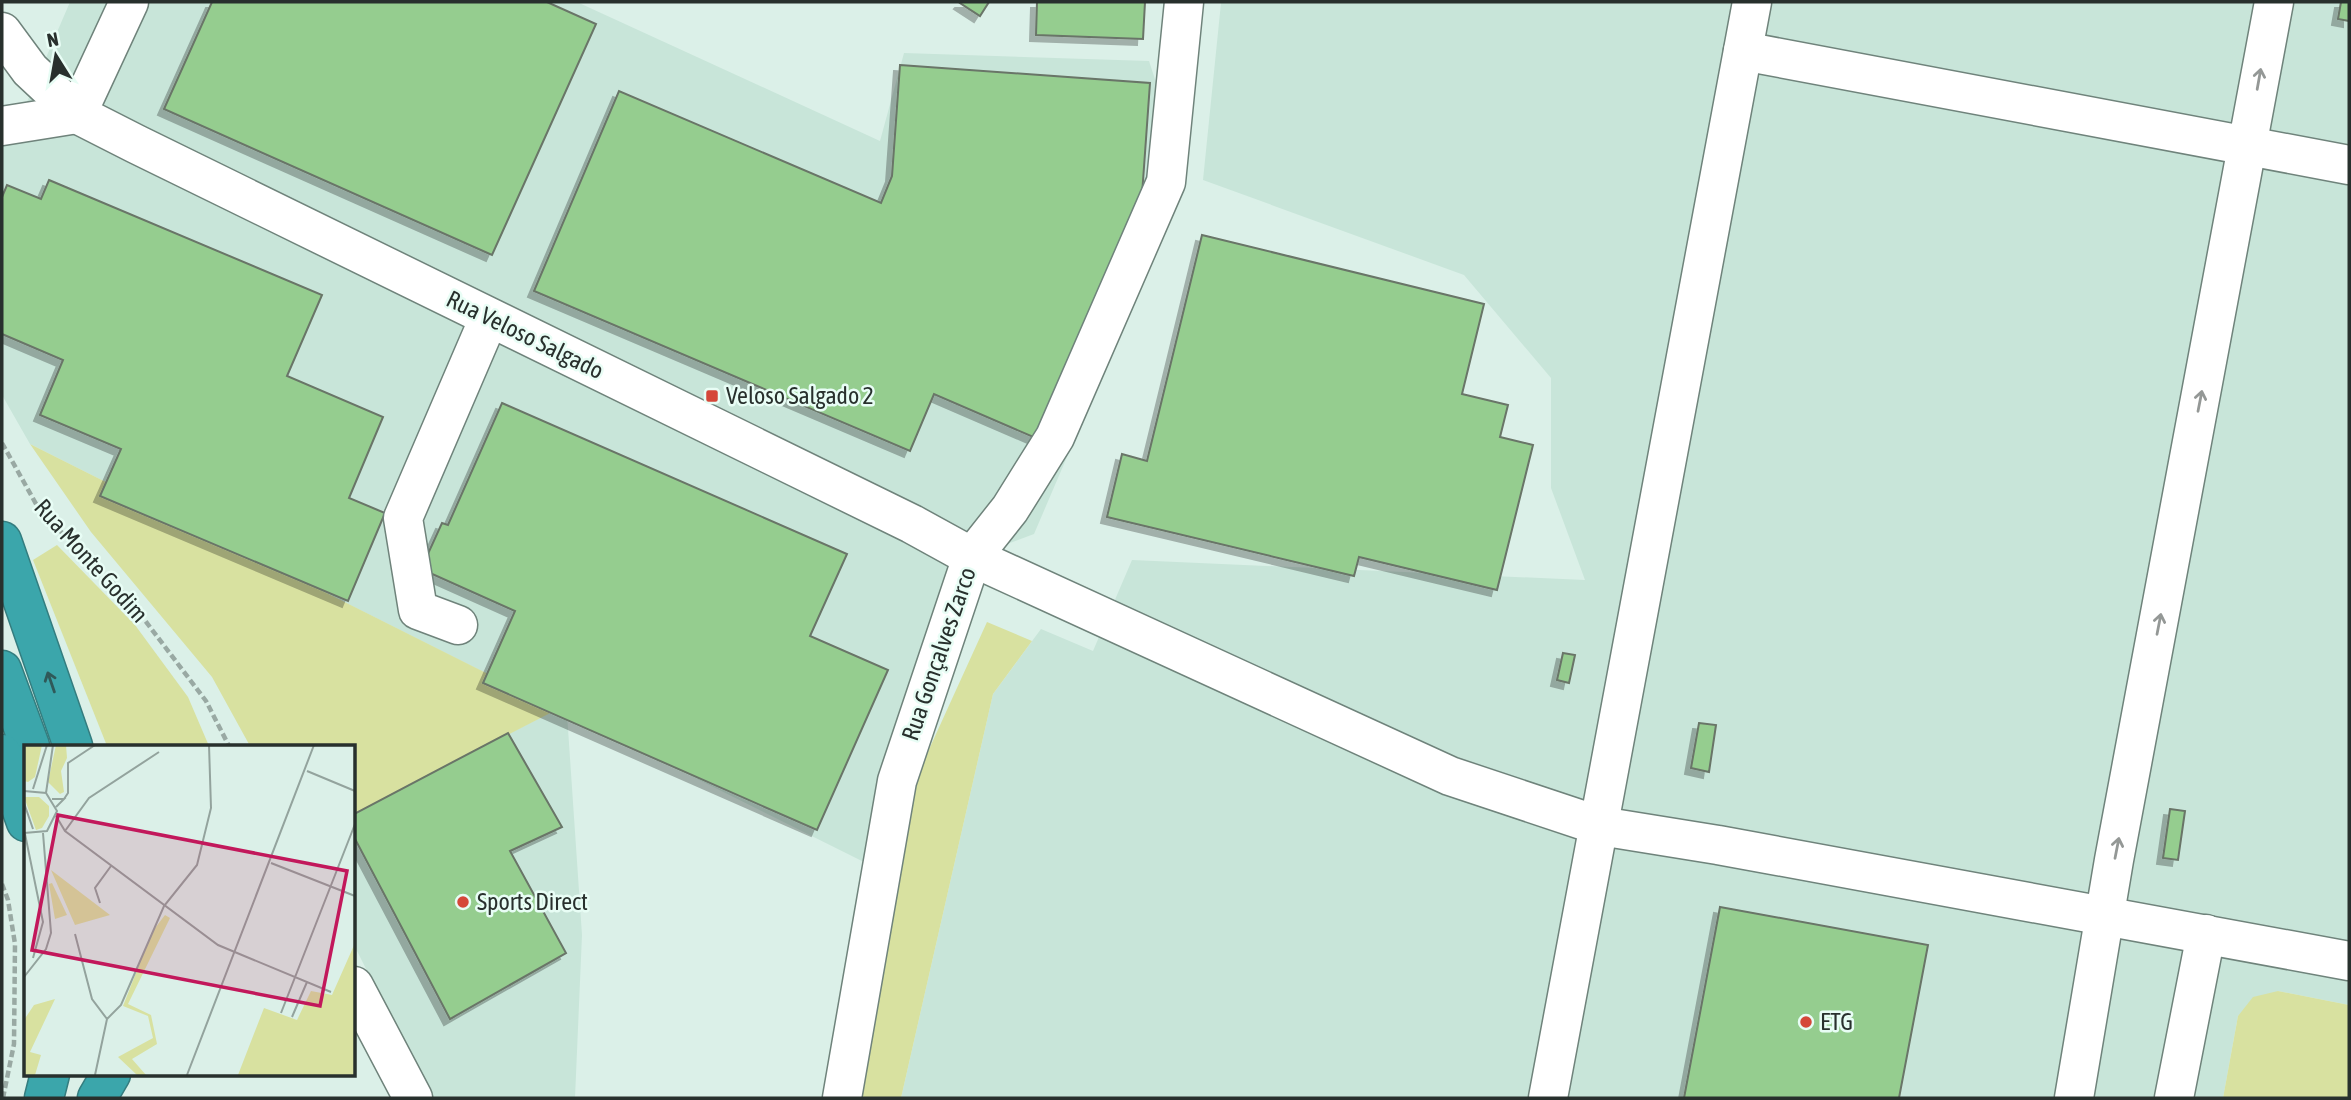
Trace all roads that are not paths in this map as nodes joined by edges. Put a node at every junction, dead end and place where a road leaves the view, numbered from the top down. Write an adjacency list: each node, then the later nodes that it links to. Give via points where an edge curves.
1 (129, 2): 7 (street)
2 (1184, 2): 13 (street, Rua Gonçalves Zarco, via 1166,182 1055,437 1010,509)
3 (1752, 2): 6 (street)
4 (2274, 2): 9 (street, one-way to 4)
5 (2, 32): 7 (street, Rua Veloso Salgado, via 30,70)
6 (1743, 51): 9 (street); 20 (street)
7 (78, 114): 8 (street); 11 (street, Rua Veloso Salgado)
8 (2, 126)
9 (2248, 146): 10 (street); 21 (street, one-way to 9)
10 (2349, 165)
11 (489, 318): 13 (street, Rua Veloso Salgado); 14 (street, via 403,519 418,610)
12 (2, 541): 17 (highway, one-way to 12)
13 (972, 557): 20 (street, Rua Veloso Salgado, via 1450,776); 32 (street, Rua Gonçalves Zarco, via 897,782)
14 (458, 625)
15 (2, 670): 16 (highway)
16 (29, 745)
17 (72, 745)
18 (2, 754): 19 (highway)
19 (24, 816)
20 (1600, 826): 21 (street, Rua Veloso Salgado); 33 (street)
21 (2105, 915): 22 (street, Rua Veloso Salgado); 34 (street)
22 (2206, 934): 23 (street, Rua Veloso Salgado); 35 (street)
23 (2349, 961)
24 (355, 988): 31 (street)
25 (50, 1076): 28 (highway)
26 (80, 1076): 29 (highway)
27 (110, 1076): 30 (highway)
28 (44, 1098)
29 (82, 1098)
30 (97, 1098)
31 (413, 1098)
32 (842, 1098)
33 (1548, 1098)
34 (2074, 1098)
35 (2174, 1098)

